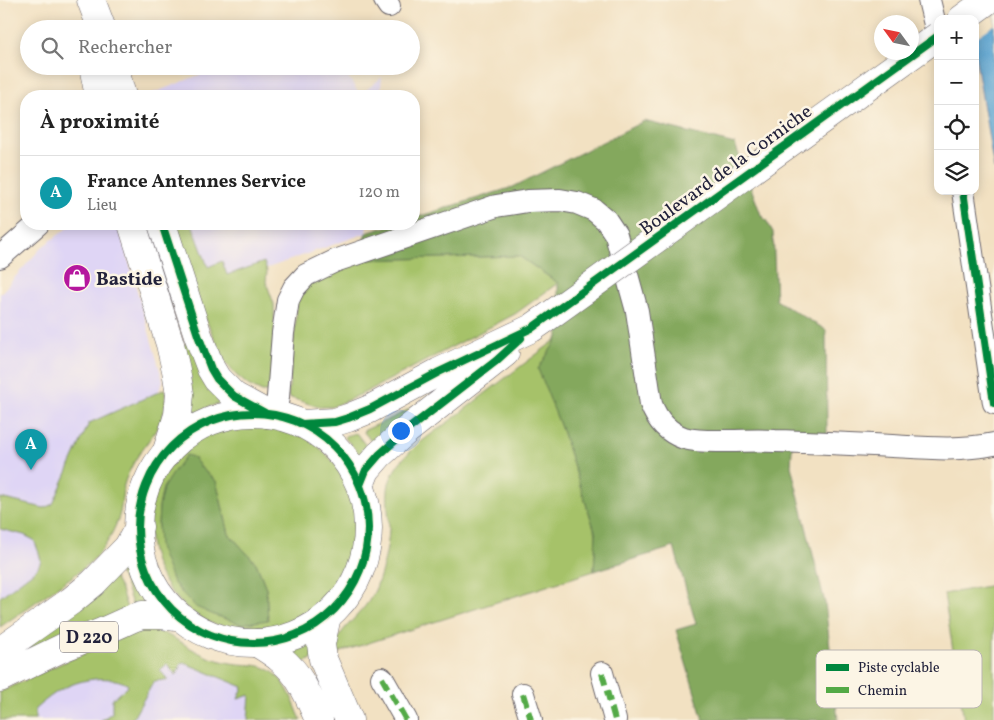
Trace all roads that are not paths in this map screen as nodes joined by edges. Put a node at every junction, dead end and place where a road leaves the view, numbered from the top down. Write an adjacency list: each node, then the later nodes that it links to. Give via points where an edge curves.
1 (81, 0): 6 (main road)
2 (91, 0): 7 (main road)
3 (929, 0): 8 (street)
4 (988, 0): 5 (main road)
5 (967, 15)
6 (84, 20)
7 (99, 20)
8 (934, 21)
9 (934, 40): 19 (main road, Boulevard de la Corniche, bridge)
10 (95, 75): 12 (main road)
11 (116, 75): 13 (main road)
12 (98, 90)
13 (120, 90)
14 (964, 195): 20 (street)
15 (31, 230): 18 (street)
16 (134, 230): 24 (main road, via 170,344 180,394 178,416)
17 (164, 230): 21 (main road, via 211,369 234,396)
18 (0, 257)
19 (539, 324): 22 (main road, Boulevard de la Corniche, via 370,409 335,422); 25 (main road, Boulevard de la Corniche, via 407,430 366,470)
20 (994, 403)
21 (271, 415): 22 (main road); 23 (street, via 279,387 288,300 306,275 335,261 496,206 528,200 560,200 594,210 616,235 636,311 650,404 655,416 673,433 705,441 789,441 952,449); 24 (main road, via 242,414 217,419 194,430)
22 (302, 424): 25 (main road, via 327,439 352,468)
23 (994, 444)
24 (166, 454): 26 (main road, via 144,493)
25 (360, 485): 27 (main road, via 368,527 364,556 346,595)
26 (139, 526): 28 (main road, via 142,555 152,582 162,598); 30 (main road, D 220, via 128,547 93,583)
27 (327, 616): 29 (main road, via 294,635); 36 (main road, via 321,644 323,659)
28 (182, 618): 29 (main road, via 222,638); 32 (main road, D 220, via 142,615)
29 (258, 643): 35 (main road, via 275,653 293,671)
30 (0, 652)
31 (602, 673): 39 (street)
32 (0, 678)
33 (382, 678): 37 (street)
34 (523, 694): 38 (street)
35 (318, 720)
36 (349, 720)
37 (406, 720)
38 (531, 720)
39 (615, 720)

